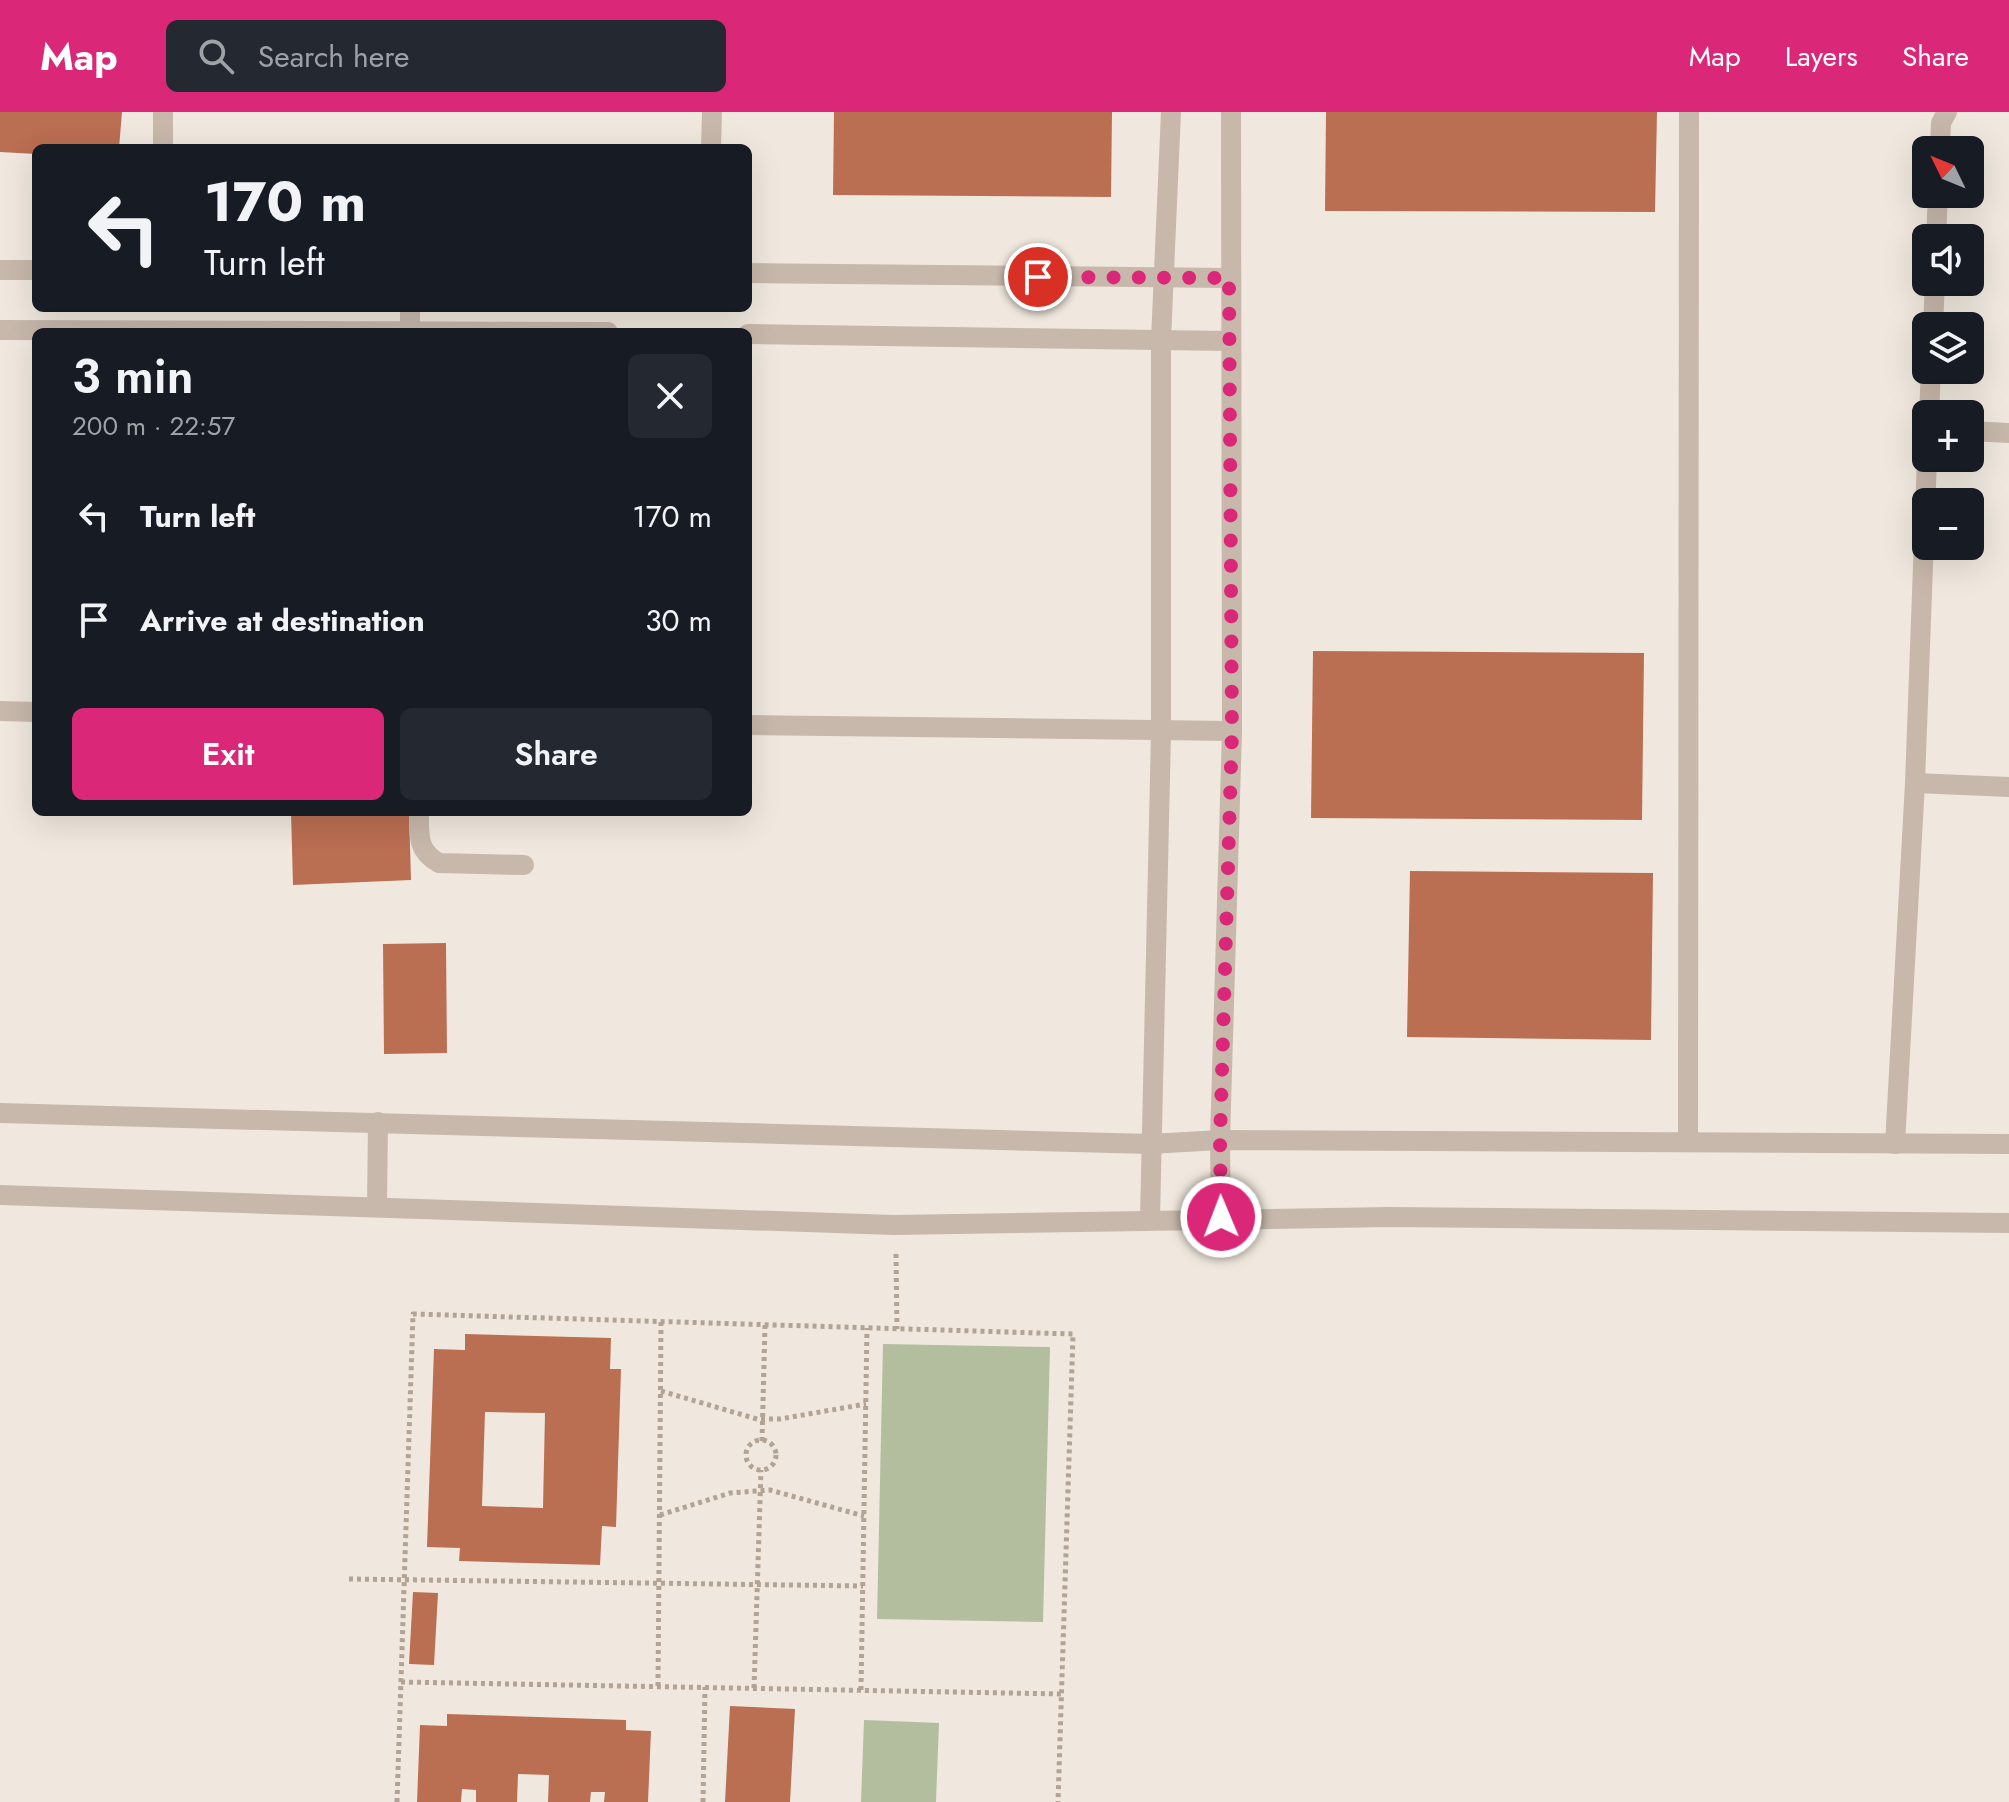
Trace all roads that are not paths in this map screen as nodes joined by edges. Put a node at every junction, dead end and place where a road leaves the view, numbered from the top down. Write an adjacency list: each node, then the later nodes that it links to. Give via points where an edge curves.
1 (163, 112): 8 (street)
2 (712, 112): 9 (street)
3 (1171, 112): 14 (street)
4 (1231, 112): 13 (street)
5 (1689, 112): 35 (street)
6 (1947, 112): 7 (street)
7 (1941, 136)
8 (163, 144)
9 (711, 144)
10 (0, 270): 11 (street)
11 (32, 270)
12 (752, 273): 14 (street)
13 (1229, 278): 14 (street); 19 (street)
14 (1163, 279): 18 (street)
15 (0, 330): 16 (street)
16 (32, 330)
17 (752, 334): 18 (street)
18 (1161, 340): 19 (street); 27 (street)
19 (1229, 341): 26 (street)
20 (1984, 432): 21 (street)
21 (2009, 433)
22 (1926, 472): 28 (street)
23 (0, 711): 24 (street)
24 (32, 712)
25 (752, 725): 27 (street)
26 (1232, 731): 27 (street); 34 (street)
27 (1161, 733): 36 (street)
28 (1915, 783): 29 (street); 37 (street)
29 (2009, 787)
30 (419, 816): 31 (street, via 420,845 439,863)
31 (524, 865)
32 (0, 1113): 33 (street)
33 (378, 1122): 36 (street); 40 (street)
34 (1220, 1140): 35 (street); 36 (street); 41 (street)
35 (1688, 1141): 37 (street)
36 (1150, 1144): 42 (street)
37 (1895, 1144): 38 (street)
38 (2009, 1144)
39 (0, 1195): 40 (street)
40 (377, 1206): 42 (street, via 894,1225)
41 (1221, 1217): 42 (street); 43 (street)
42 (1150, 1219)
43 (2009, 1223)

